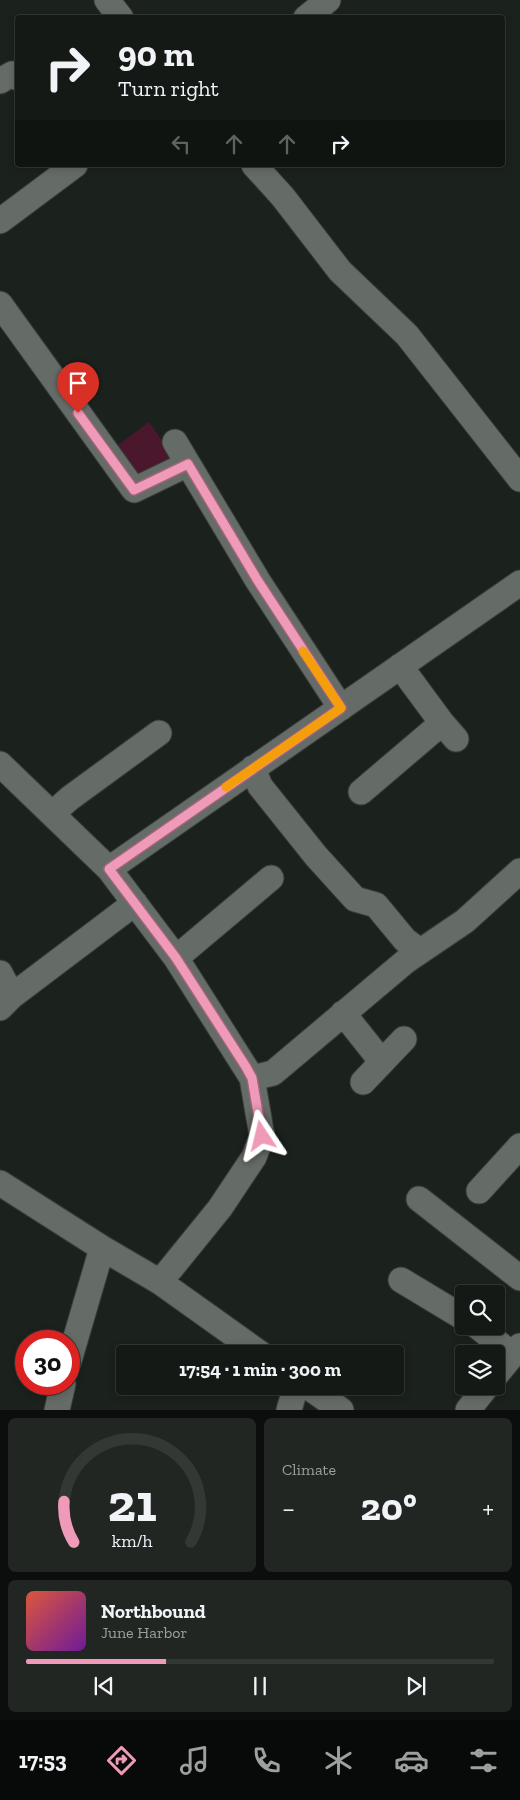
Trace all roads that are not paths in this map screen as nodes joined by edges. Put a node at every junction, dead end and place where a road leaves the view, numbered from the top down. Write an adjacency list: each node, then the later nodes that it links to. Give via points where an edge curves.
1 (328, 0): 2 (street)
2 (310, 15)
3 (15, 76): 4 (street, via 12,74)
4 (0, 81)
5 (72, 167): 7 (street)
6 (256, 167): 11 (street, via 340,271 407,335)
7 (0, 221)
8 (0, 304): 10 (street, via 134,490)
9 (175, 442): 10 (street)
10 (188, 464): 14 (street, via 258,581)
11 (520, 479)
12 (516, 593): 13 (street)
13 (400, 666): 14 (street); 18 (street, via 449,731)
14 (341, 708): 17 (street)
15 (159, 733): 19 (street)
16 (0, 764): 19 (street)
17 (253, 768): 20 (street); 24 (street, via 260,786 354,899 376,905 405,940)
18 (361, 792)
19 (53, 813): 20 (street)
20 (109, 869): 23 (street)
21 (519, 875): 24 (street, via 465,921)
22 (271, 878): 25 (street, via 256,903)
23 (135, 903): 25 (street); 27 (street)
24 (420, 951): 28 (street)
25 (176, 958): 31 (street)
26 (0, 973): 27 (street)
27 (6, 1002)
28 (343, 1013): 30 (street); 31 (street, via 273,1073)
29 (404, 1039): 30 (street)
30 (382, 1062): 32 (street)
31 (252, 1078): 40 (street, via 262,1136 254,1157 220,1208)
32 (363, 1082)
33 (520, 1146): 35 (street)
34 (0, 1184): 37 (street)
35 (479, 1191)
36 (419, 1199): 38 (street)
37 (102, 1248): 40 (street); 42 (street)
38 (520, 1278)
39 (400, 1280): 41 (street)
40 (160, 1282): 44 (street)
41 (455, 1313)
42 (78, 1330)
43 (492, 1335): 45 (street)
44 (248, 1345)
45 (516, 1350): 46 (street)
46 (505, 1364)
47 (60, 1395): 51 (street)
48 (293, 1395): 52 (street)
49 (320, 1395): 53 (street)
50 (480, 1395): 54 (street)
51 (57, 1410)
52 (289, 1410)
53 (341, 1410)
54 (468, 1410)

